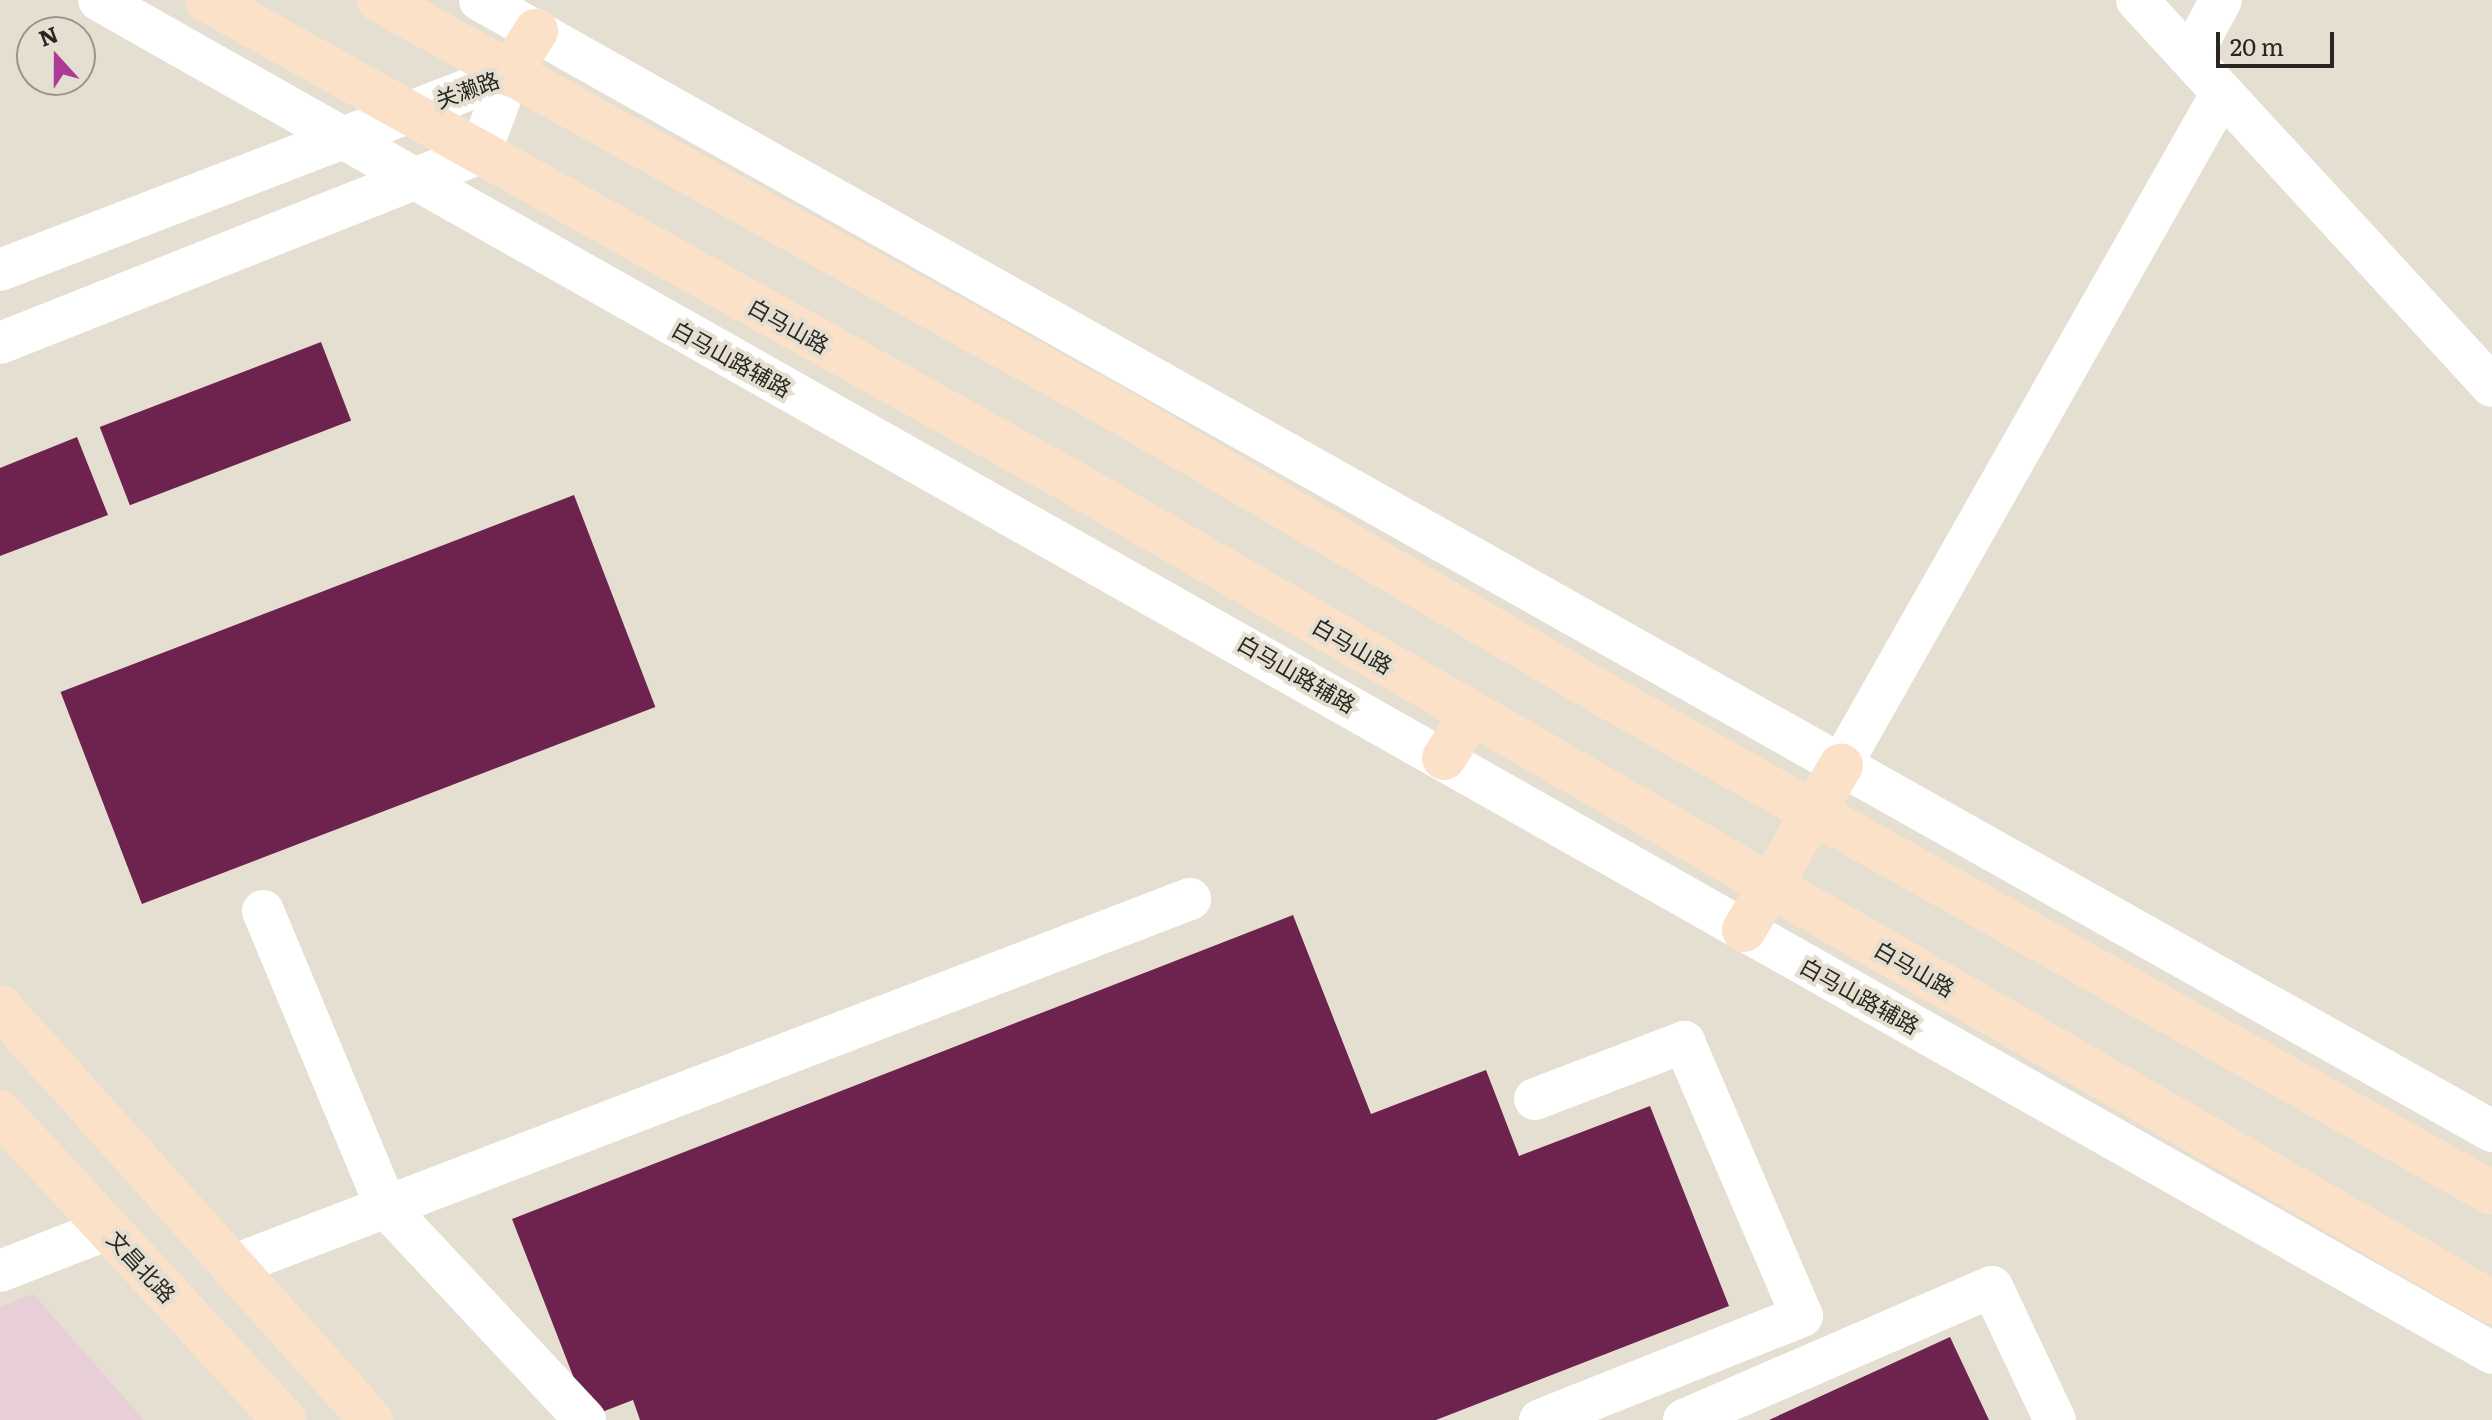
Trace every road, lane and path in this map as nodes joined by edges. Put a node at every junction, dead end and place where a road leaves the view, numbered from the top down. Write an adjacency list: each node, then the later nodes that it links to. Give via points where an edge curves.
1 (99, 0): 12 (street, 白马山路辅路)
2 (207, 0): 11 (main road, 白马山路)
3 (379, 0): 9 (main road)
4 (480, 0): 7 (street)
5 (2137, 0): 8 (street)
6 (2221, 0): 8 (street)
7 (536, 31): 9 (main road); 20 (street)
8 (2190, 57): 10 (street)
9 (509, 74): 11 (street, 关濑路); 13 (street, 关濑路); 21 (main road, via 1130,417)
10 (2222, 93): 17 (street); 20 (street)
11 (401, 112): 12 (street, 关濑路); 13 (main road, 白马山路)
12 (341, 136): 14 (street, 白马山路辅路); 15 (street, 关濑路)
13 (480, 153): 14 (street); 18 (main road, 白马山路)
14 (416, 178): 16 (street); 19 (street, 白马山路辅路)
15 (0, 270)
16 (0, 343)
17 (2492, 386)
18 (1472, 714): 19 (main road); 22 (main road, 白马山路)
19 (1444, 758): 25 (street, 白马山路辅路)
20 (1841, 765): 21 (main road); 29 (street)
21 (1814, 812): 22 (main road); 30 (main road)
22 (1771, 884): 25 (main road); 35 (main road, 白马山路)
23 (1190, 899): 31 (street)
24 (263, 911): 31 (street)
25 (1744, 930): 36 (street, 白马山路辅路)
26 (0, 1007): 33 (main road)
27 (1535, 1099): 40 (street, via 1684,1042 1802,1316)
28 (0, 1112): 32 (main road, 文昌北路)
29 (2492, 1131)
30 (2492, 1193)
31 (386, 1207): 33 (street); 39 (street)
32 (108, 1229): 34 (street); 37 (main road, 文昌北路)
33 (232, 1266): 38 (main road)
34 (0, 1271)
35 (2492, 1302)
36 (2492, 1353)
37 (284, 1420)
38 (371, 1420)
39 (585, 1420)
40 (1540, 1420)
41 (1684, 1420): 42 (street, via 1992,1287)
42 (2055, 1420)

